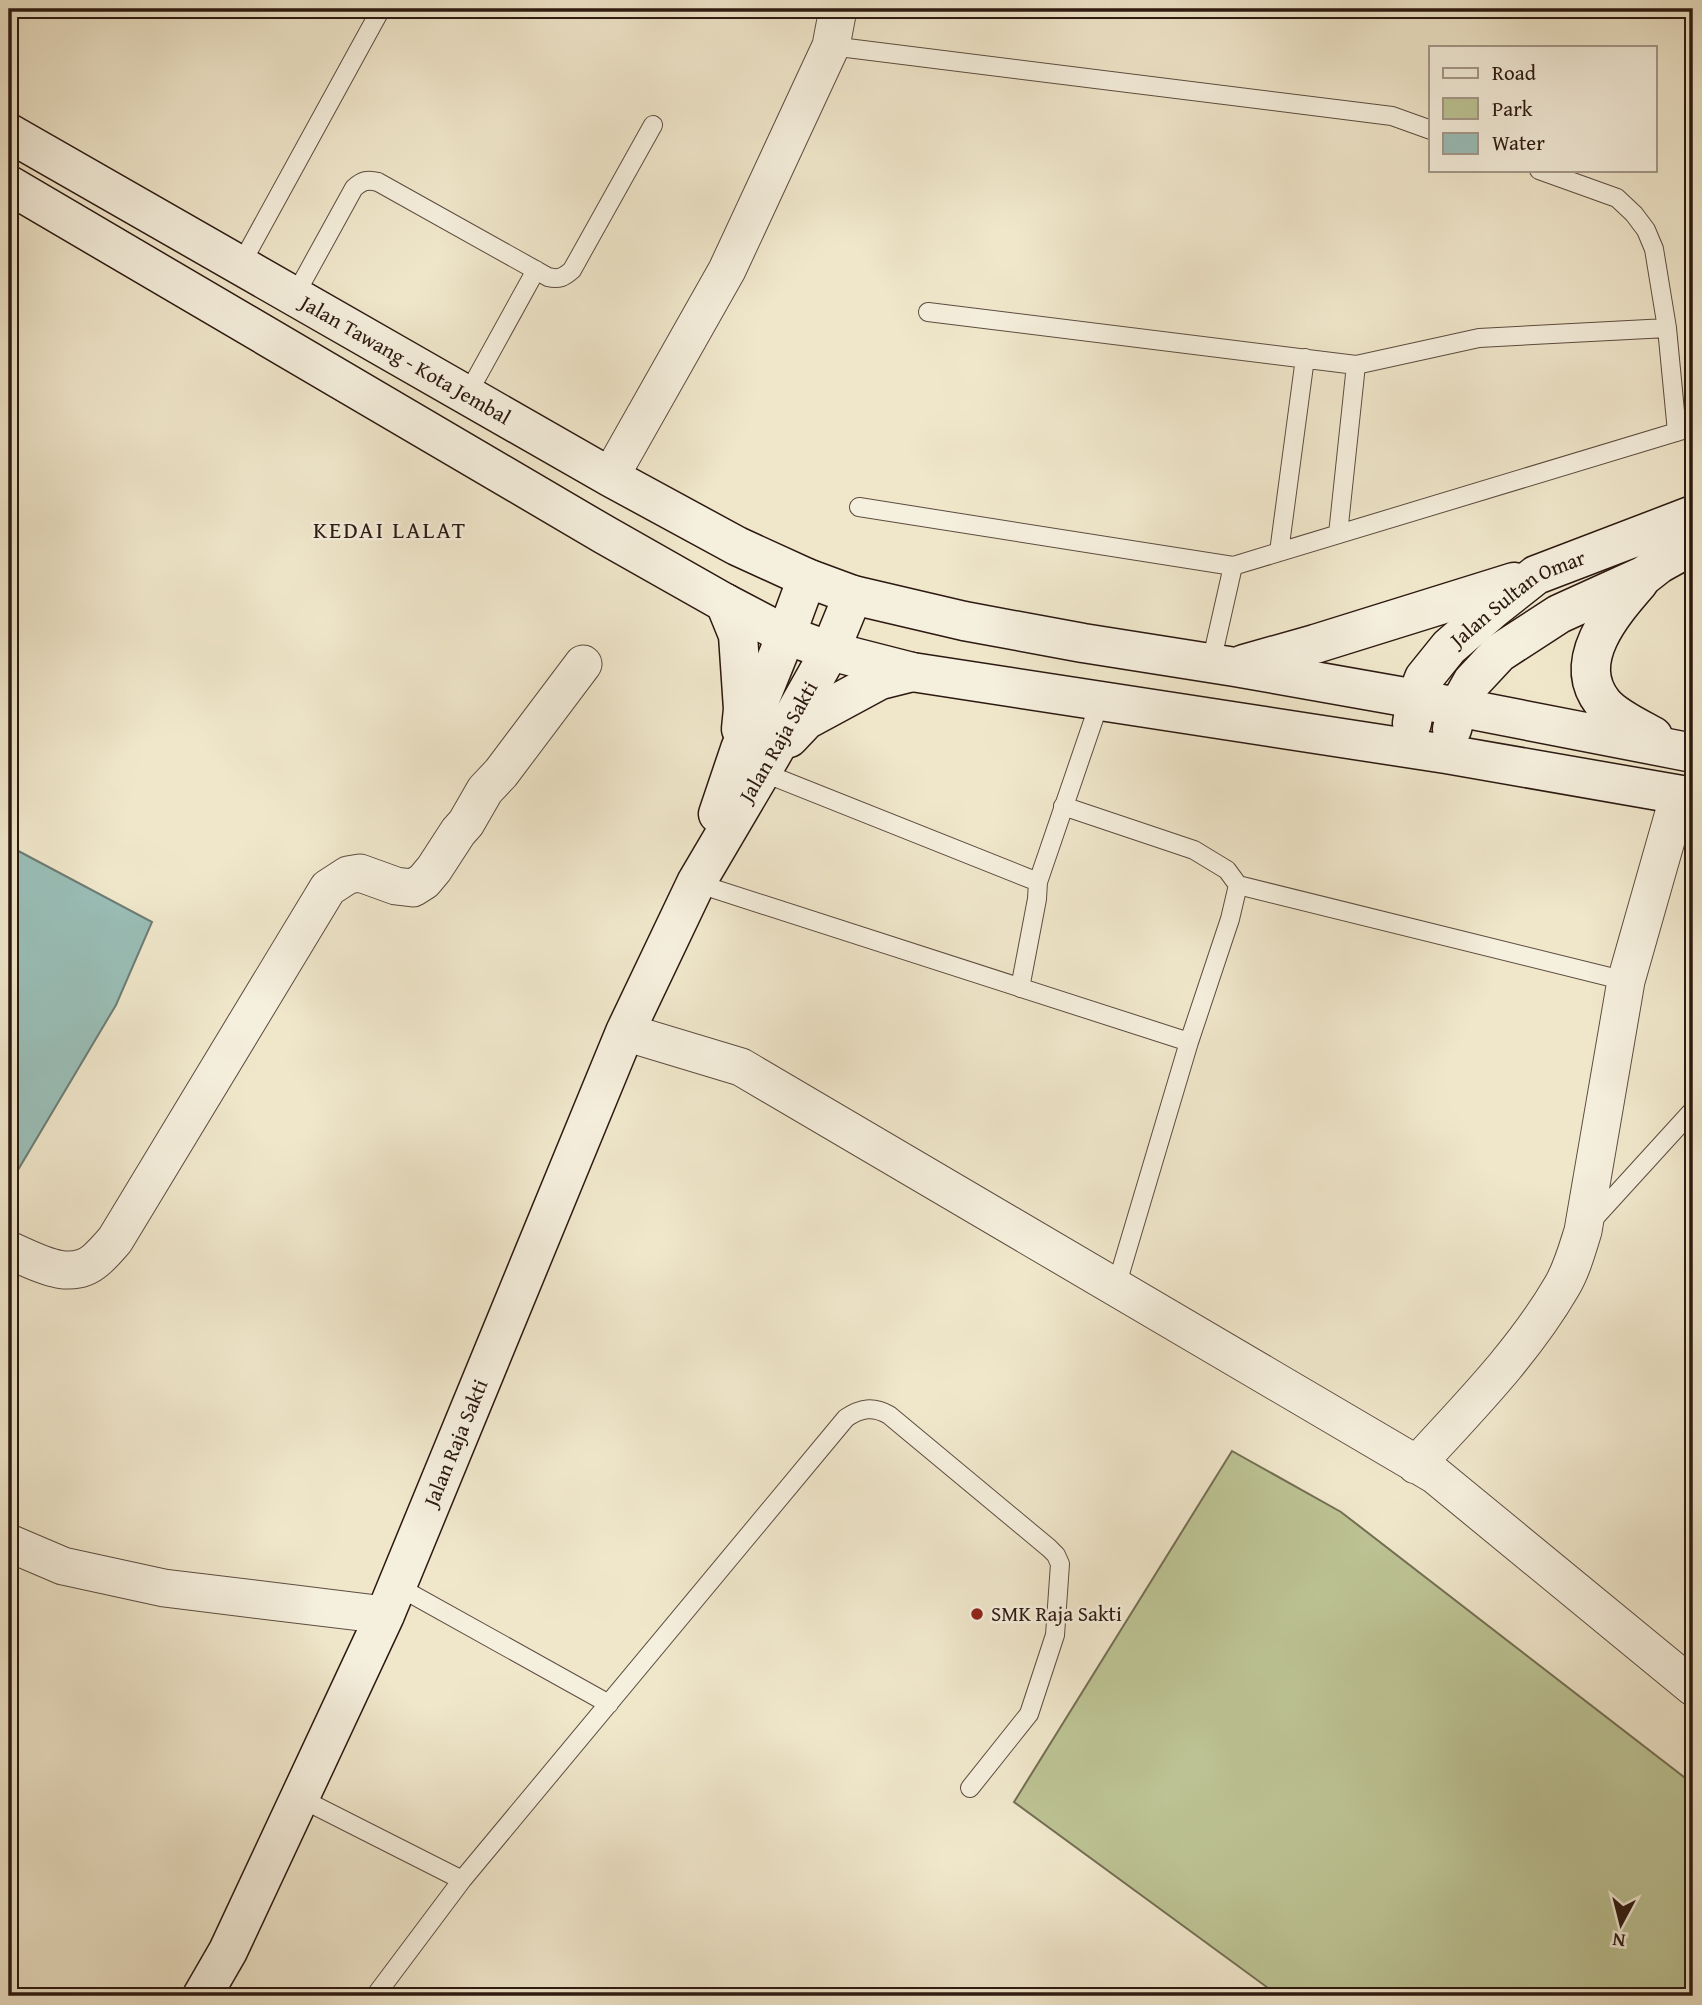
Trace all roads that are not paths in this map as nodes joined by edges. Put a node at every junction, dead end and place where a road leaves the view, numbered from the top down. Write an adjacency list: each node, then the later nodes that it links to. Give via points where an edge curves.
1 (381, 9): 9 (lane)
2 (838, 9): 3 (street)
3 (831, 46): 5 (lane, via 1392,116); 18 (street, via 727,270)
4 (653, 125): 10 (lane, via 572,270 557,279)
5 (1429, 129)
6 (9, 133): 9 (main road, Jalan Tawang - Kota Jembal)
7 (1545, 172): 13 (lane, via 1617,198 1634,214 1654,249)
8 (9, 185): 29 (main road)
9 (240, 266): 11 (main road, Jalan Tawang - Kota Jembal)
10 (536, 271): 11 (lane, via 369,180 354,188); 16 (lane)
11 (294, 296): 16 (main road, Jalan Tawang - Kota Jembal)
12 (929, 312): 14 (lane)
13 (1667, 328): 15 (lane, via 1479,338); 17 (lane)
14 (1305, 358): 15 (lane); 23 (lane)
15 (1356, 365): 21 (lane)
16 (467, 395): 18 (main road, Jalan Tawang - Kota Jembal)
17 (1685, 429): 21 (lane)
18 (610, 477): 27 (main road, Jalan Tawang - Kota Jembal)
19 (859, 508): 24 (lane)
20 (1693, 515): 25 (main road, Jalan Sultan Omar)
21 (1338, 534): 23 (lane)
22 (1693, 549): 26 (main road, Jalan Sultan Omar)
23 (1279, 552): 24 (lane)
24 (1233, 566): 33 (lane)
25 (1536, 575): 33 (main road, via 1315,644); 35 (main road, Jalan Sultan Omar, via 1450,647 1424,678)
26 (1645, 575): 37 (main road, Jalan Sultan Omar, via 1559,614 1499,653 1472,682); 39 (main road, via 1614,610 1598,637 1591,664 1594,687 1603,705)
27 (807, 578): 28 (main road, Jalan Tawang - Kota Jembal); 30 (main road, Jalan Raja Sakti)
28 (853, 595): 31 (main road, Jalan Raja Sakti); 33 (main road, Jalan Tawang - Kota Jembal, via 1083,643)
29 (725, 603): 30 (main road); 41 (main road, via 738,635 743,709)
30 (786, 635): 31 (main road); 41 (main road, Jalan Raja Sakti)
31 (830, 651): 34 (main road); 41 (main road, Jalan Raja Sakti)
32 (583, 664): 53 (street, via 485,790 424,881 413,888 396,886 360,873 328,888 115,1240 94,1262 72,1272)
33 (1223, 665): 35 (main road, Jalan Tawang - Kota Jembal)
34 (912, 671): 36 (main road); 41 (main road, via 880,680 806,720)
35 (1416, 699): 37 (main road, Jalan Tawang - Kota Jembal); 38 (main road, Jalan Sultan Omar)
36 (1100, 701): 38 (main road); 43 (lane)
37 (1458, 707): 39 (main road, Jalan Tawang - Kota Jembal); 40 (main road, Jalan Sultan Omar)
38 (1407, 749): 40 (main road)
39 (1685, 751)
40 (1446, 754): 42 (main road)
41 (758, 758): 44 (lane); 45 (main road, Jalan Raja Sakti)
42 (1686, 796): 47 (street)
43 (1063, 806): 44 (lane); 46 (lane, via 1194,850 1227,870)
44 (1038, 882): 48 (lane)
45 (696, 883): 48 (lane); 49 (main road, Jalan Raja Sakti)
46 (1238, 885): 47 (lane); 50 (lane)
47 (1626, 981): 52 (street)
48 (1020, 988): 50 (lane)
49 (625, 1032): 54 (street, via 741,1066); 57 (main road, Jalan Raja Sakti)
50 (1189, 1042): 54 (lane)
51 (1693, 1110): 52 (lane)
52 (1583, 1231): 55 (street, via 1563,1286 1512,1359)
53 (9, 1250)
54 (1116, 1287): 55 (street)
55 (1416, 1465): 58 (street, via 1435,1475)
56 (9, 1543): 57 (street, via 63,1566 164,1588)
57 (391, 1600): 59 (lane); 61 (main road, Jalan Raja Sakti)
58 (1693, 1687)
59 (609, 1704): 60 (lane, via 846,1419 867,1408 878,1409 1049,1548 1059,1564 1055,1635 1029,1714); 62 (lane)
60 (970, 1788)
61 (300, 1798): 62 (lane); 63 (main road, Jalan Raja Sakti)
62 (462, 1880): 64 (lane)
63 (202, 1996)
64 (375, 1996)

